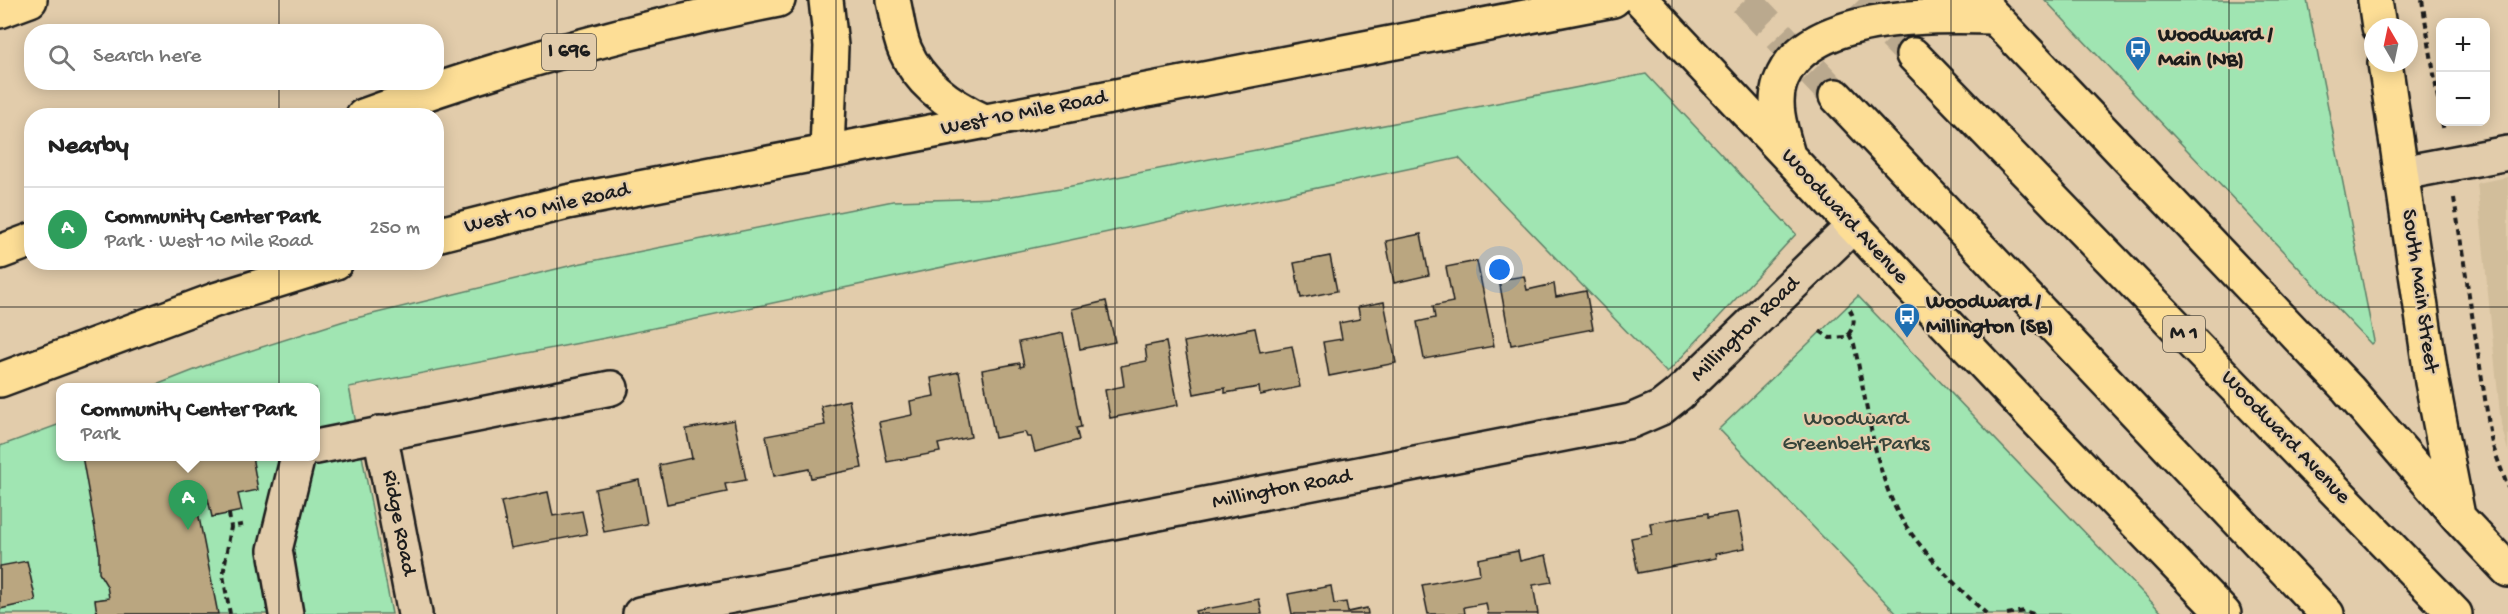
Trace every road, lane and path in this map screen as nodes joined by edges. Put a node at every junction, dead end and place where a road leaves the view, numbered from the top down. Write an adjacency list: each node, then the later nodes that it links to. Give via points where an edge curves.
1 (30, 0): 10 (main road)
2 (778, 0): 15 (main road, I 696, via 640,32)
3 (826, 0): 20 (main road, via 831,32)
4 (893, 0): 19 (main road, via 901,40 914,65 946,101)
5 (1613, 0): 19 (main road, West 10 Mile Road)
6 (1641, 0): 22 (main road, Woodward Avenue)
7 (2375, 0): 11 (main road)
8 (2422, 0): 14 (path)
9 (1986, 9): 22 (main road, via 1842,30 1817,39 1794,60 1780,83 1779,116); 40 (main road, via 2348,389)
10 (0, 11)
11 (2378, 18)
12 (1913, 55): 51 (main road, Woodward Avenue / M 1)
13 (2386, 72): 23 (main road, South Main Street)
14 (2436, 86)
15 (444, 89)
16 (442, 90): 18 (main road, I 696)
17 (1836, 96): 50 (main road)
18 (387, 108)
19 (986, 122): 20 (main road, West 10 Mile Road)
20 (827, 151): 26 (main road, West 10 Mile Road, via 567,202)
21 (2508, 153): 23 (street)
22 (1788, 157): 25 (main road, Woodward Avenue)
23 (2402, 173): 40 (main road, South Main Street, via 2432,382)
24 (2453, 191): 38 (path, via 2490,433)
25 (1853, 226): 45 (street, Millington Road, via 1680,393 1661,408 1631,421); 49 (main road, Woodward Avenue)
26 (444, 233)
27 (24, 243): 28 (main road)
28 (0, 252)
29 (311, 270): 33 (main road, via 215,300)
30 (1847, 306): 32 (path, via 1854,315)
31 (1820, 331): 32 (path, via 1838,339)
32 (1849, 334): 46 (path, via 1883,479 1895,508 1919,542)
33 (0, 380)
34 (611, 388): 35 (street)
35 (381, 433): 36 (street); 44 (street, Ridge Road)
36 (320, 446)
37 (297, 461): 43 (street, via 275,550)
38 (2508, 488)
39 (229, 514): 41 (path)
40 (2459, 518): 42 (main road)
41 (231, 526)
42 (2508, 570)
43 (286, 614)
44 (415, 614)
45 (640, 614)
46 (1987, 614)
47 (2007, 614): 48 (path)
48 (2034, 614)
49 (2223, 614)
50 (2327, 614)
51 (2455, 614)

